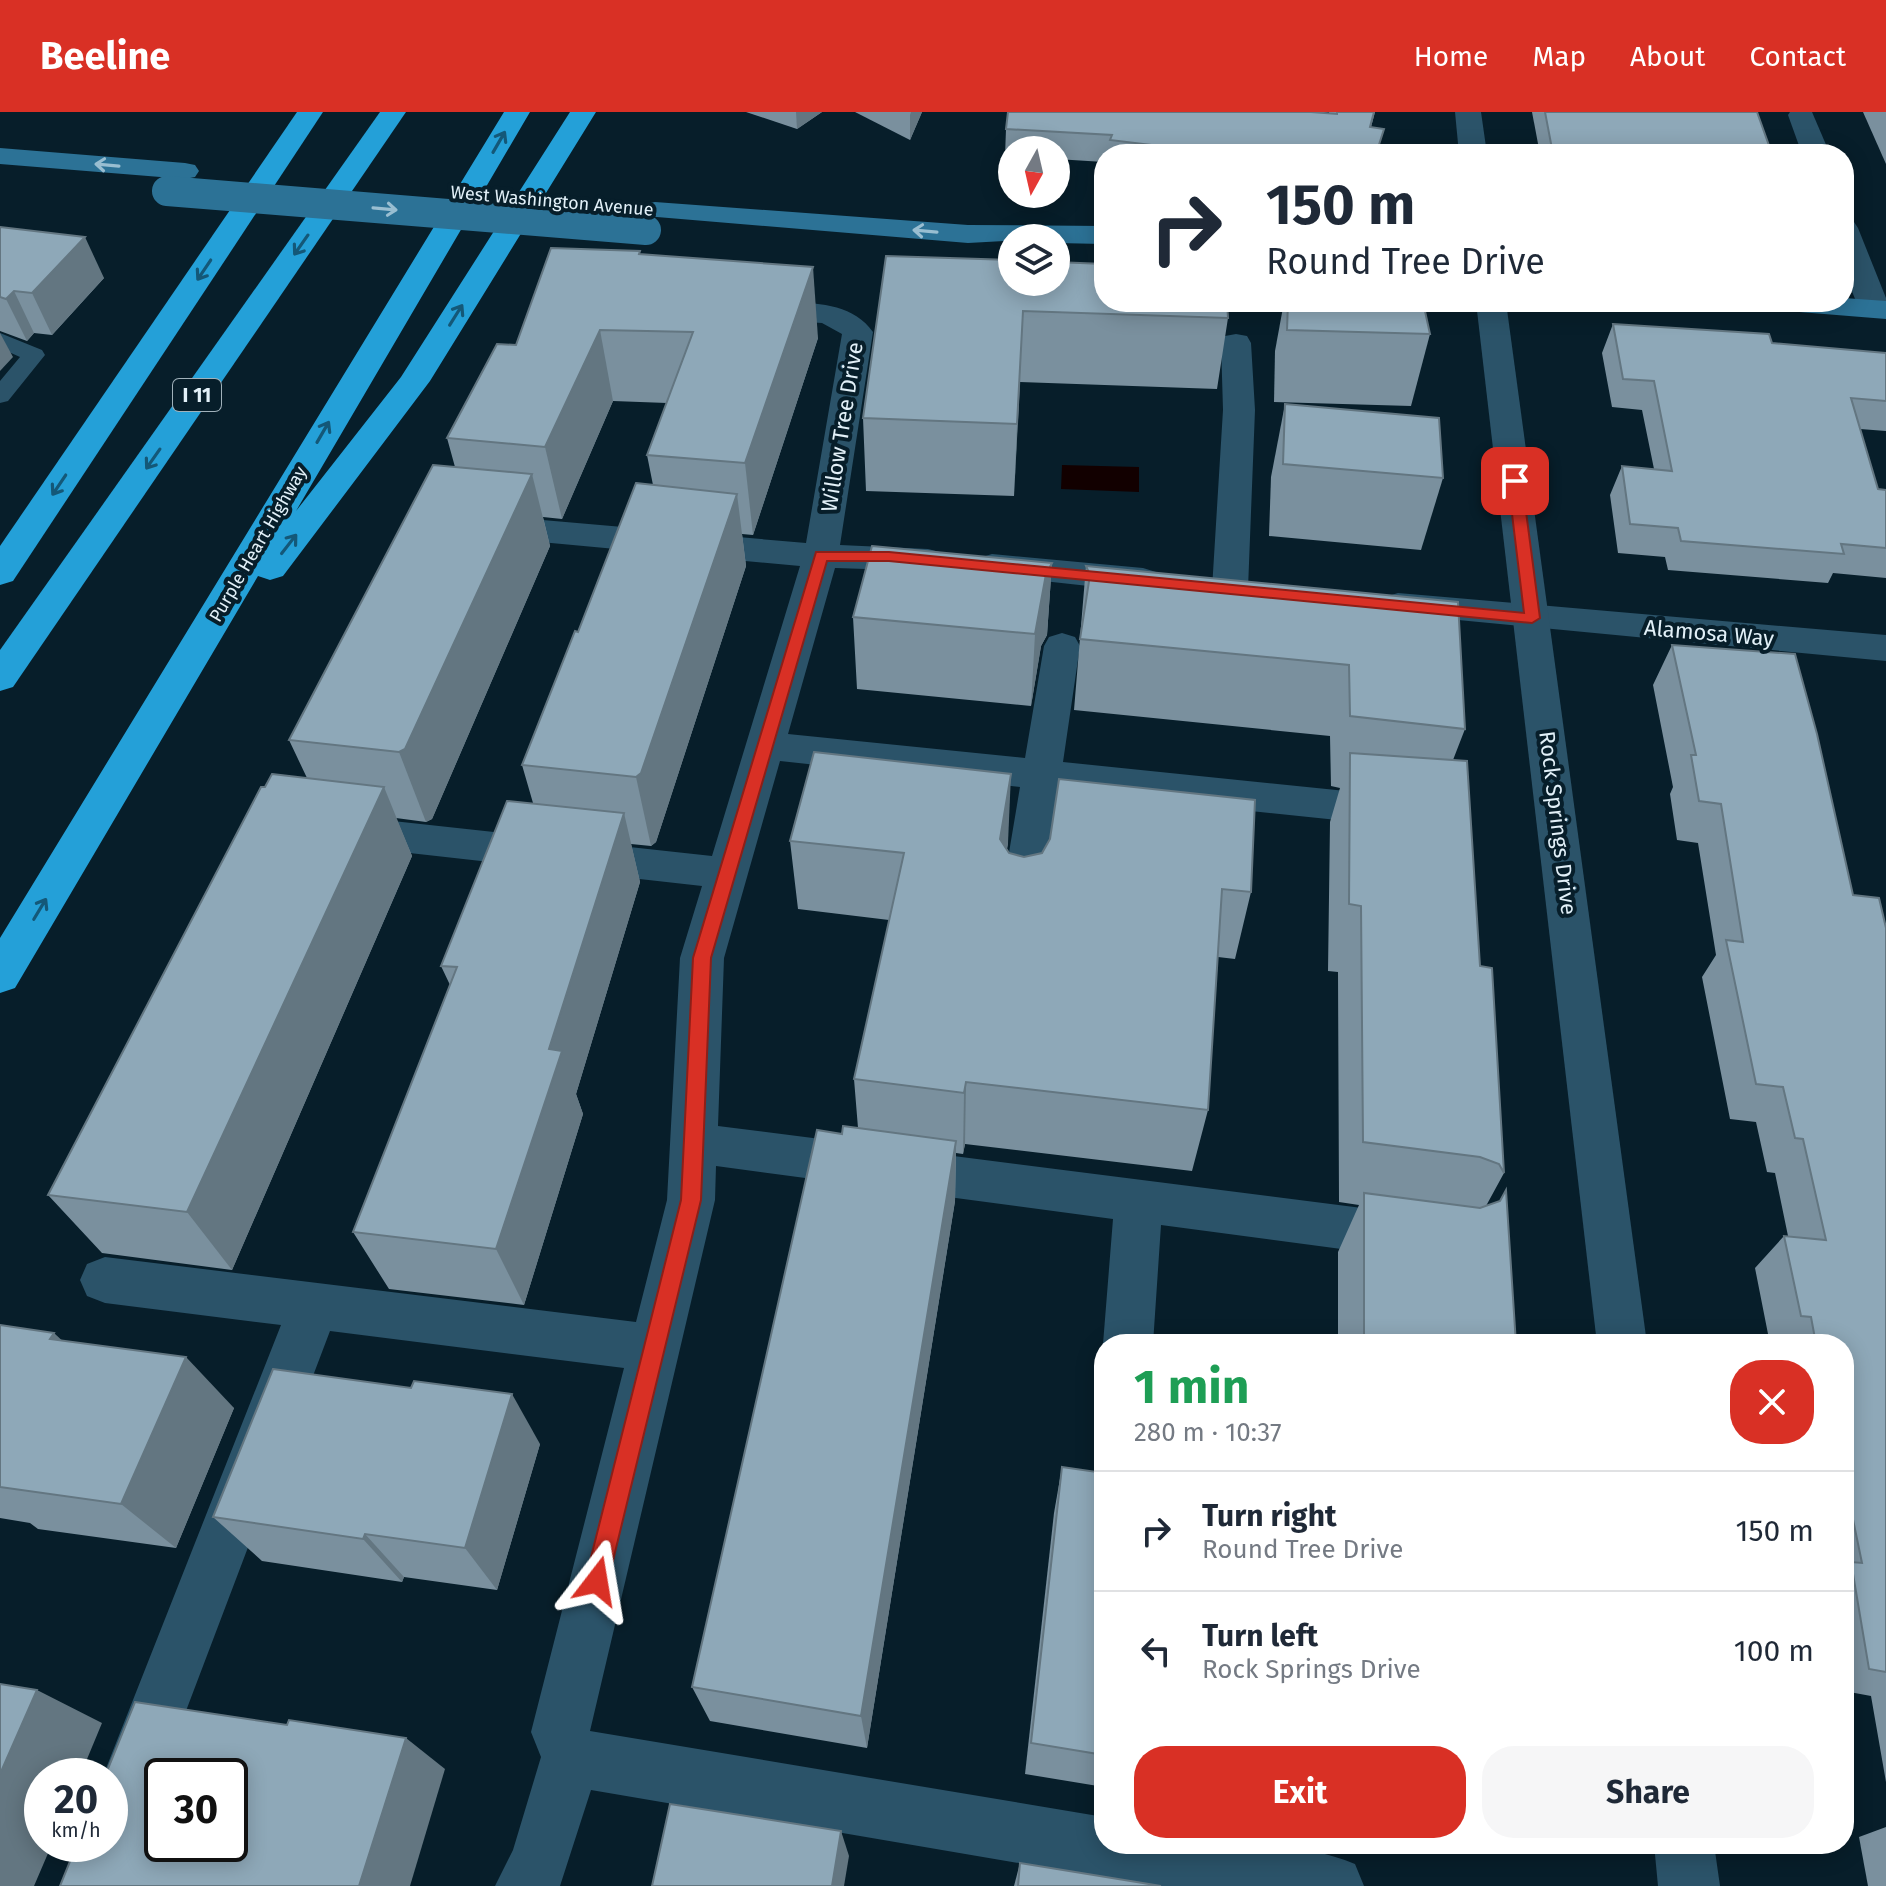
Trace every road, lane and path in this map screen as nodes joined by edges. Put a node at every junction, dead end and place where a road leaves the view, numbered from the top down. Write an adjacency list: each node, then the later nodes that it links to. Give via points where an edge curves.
1 (310, 112): 25 (highway, one-way to 25)
2 (393, 112): 30 (highway, I 11, one-way to 30)
3 (517, 112): 31 (highway, Purple Heart Highway, one-way to 3)
4 (583, 112): 31 (highway, one-way to 4, via 414,381)
5 (1468, 112): 7 (street)
6 (1801, 115): 8 (street)
7 (1472, 144)
8 (1812, 144)
9 (0, 156): 11 (main road, West Washington Avenue, one-way to 9)
10 (0, 181): 11 (main road, West Washington Avenue)
11 (176, 181): 12 (main road, West Washington Avenue, bridge)
12 (651, 220): 13 (main road, West Washington Avenue, one-way to 12); 15 (main road, West Washington Avenue)
13 (1094, 235)
14 (1854, 251): 17 (street)
15 (998, 257)
16 (1854, 308): 17 (main road)
17 (1880, 310)
18 (732, 311): 24 (street, Willow Tree Drive, via 823,314 847,320 858,332)
19 (1492, 312): 27 (street, Rock Springs Drive)
20 (0, 340): 22 (lane, via 34,355)
21 (1236, 343): 24 (street, via 1239,410 1216,587 889,557)
22 (0, 396)
23 (460, 524): 24 (street)
24 (821, 556): 32 (street, Willow Tree Drive)
25 (0, 573)
26 (1357, 601): 27 (street, Alamosa Way)
27 (1532, 618): 29 (street, Alamosa Way); 45 (street, Rock Springs Drive)
28 (1062, 646): 33 (street)
29 (1886, 648)
30 (0, 678)
31 (156, 717): 38 (highway, Purple Heart Highway, one-way to 31)
32 (767, 746): 33 (street); 36 (street, Willow Tree Drive)
33 (1042, 773): 34 (street); 37 (street)
34 (1433, 815)
35 (311, 827): 36 (street)
36 (726, 873): 39 (street, Willow Tree Drive, via 702,958)
37 (1021, 906)
38 (0, 976)
39 (693, 1143): 40 (street); 46 (street, Willow Tree Drive, via 691,1200)
40 (1139, 1200): 41 (street); 44 (street)
41 (1448, 1241)
42 (105, 1280): 43 (street)
43 (314, 1306): 46 (street); 48 (street)
44 (1129, 1334)
45 (1621, 1334)
46 (653, 1348): 47 (street, Willow Tree Drive, via 560,1732)
47 (571, 1757): 49 (street); 54 (street, Willow Tree Drive, via 539,1864)
48 (128, 1788)
49 (1094, 1846)
50 (1144, 1854): 55 (street)
51 (1685, 1854): 56 (street)
52 (99, 1862): 53 (street)
53 (90, 1886)
54 (526, 1886)
55 (1333, 1886)
56 (1689, 1886)

